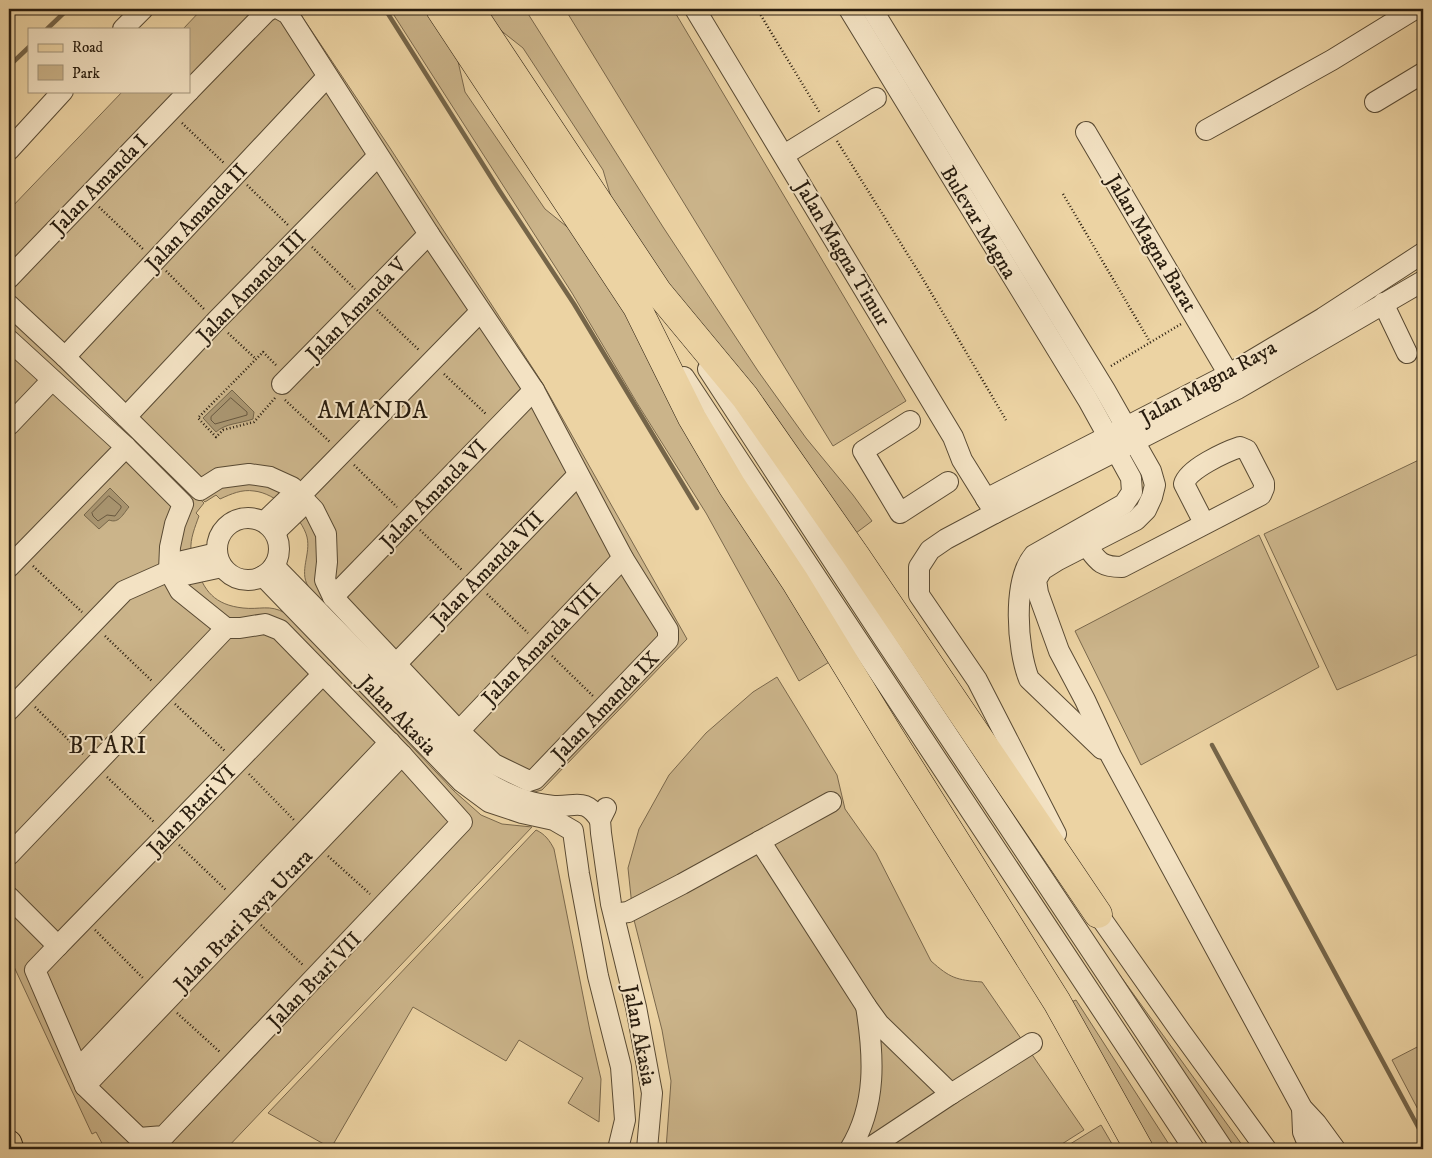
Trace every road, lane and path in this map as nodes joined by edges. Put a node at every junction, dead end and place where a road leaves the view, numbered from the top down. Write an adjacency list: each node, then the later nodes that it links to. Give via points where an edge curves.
1 (143, 9): 10 (street)
2 (440, 9): 35 (highway)
3 (470, 9): 35 (highway)
4 (695, 9): 23 (street, Jalan Magna Timur)
5 (757, 9): 19 (path)
6 (849, 9): 57 (street, Bulevar Magna)
7 (872, 9): 57 (street, Bulevar Magna)
8 (1415, 9): 20 (street, via 1332,60)
9 (279, 10): 12 (street); 13 (street, Jalan Amanda I, via 266,12)
10 (123, 28)
11 (1423, 73): 17 (street)
12 (327, 77): 24 (street); 25 (street, Jalan Amanda II)
13 (190, 90)
14 (62, 92): 22 (street)
15 (188, 92): 18 (street, Jalan Amanda I)
16 (876, 98): 19 (street)
17 (1375, 102)
18 (170, 111): 25 (path); 27 (street, Jalan Amanda I)
19 (829, 128): 23 (street); 53 (path)
20 (1206, 130)
21 (1086, 132): 39 (street, Jalan Magna Barat)
22 (9, 150)
23 (784, 155): 63 (street, Jalan Magna Timur, via 953,437 962,460)
24 (378, 156): 28 (street); 29 (street, Jalan Amanda III)
25 (236, 175): 29 (path); 31 (street, Jalan Amanda II)
26 (1064, 194): 42 (path)
27 (88, 196): 31 (path); 32 (street, Jalan Amanda I)
28 (429, 234): 34 (street, Jalan Amanda V); 38 (street)
29 (300, 236): 34 (path); 40 (street, Jalan Amanda III)
30 (1423, 253): 50 (street, Jalan Magna Raya)
31 (155, 260): 40 (path); 44 (street, Jalan Amanda II)
32 (9, 278)
33 (1423, 281): 36 (street, Jalan Magna Raya)
34 (365, 299): 46 (path); 49 (street, Jalan Amanda V)
35 (647, 299): 98 (highway, via 745,397); 115 (highway, via 692,418 1057,1002); 116 (street); 117 (street, via 889,648)
36 (1383, 303): 43 (street); 50 (street, Jalan Magna Raya)
37 (9, 305): 44 (street)
38 (480, 312): 46 (street); 51 (street)
39 (1195, 315): 42 (path); 50 (street, Jalan Magna Barat)
40 (216, 322): 45 (path); 52 (street, Jalan Amanda III)
41 (9, 340): 48 (street)
42 (1150, 342): 47 (path)
43 (1407, 353)
44 (65, 357): 52 (street)
45 (256, 359): 49 (path, via 263,352); 59 (path, via 198,418 216,437 223,430 254,422 279,394)
46 (431, 362): 56 (path); 59 (street)
47 (1111, 366)
48 (52, 380): 55 (street); 58 (street)
49 (285, 381)
50 (1233, 381): 57 (street, Jalan Magna Raya)
51 (534, 390): 56 (street, Jalan Amanda VI); 60 (street)
52 (126, 417): 62 (street, via 200,490 219,478 249,474 270,477 292,487)
53 (1006, 420)
54 (910, 421): 61 (street, via 863,451 900,513)
55 (9, 425)
56 (499, 426): 64 (street, Jalan Amanda VI)
57 (1122, 439): 63 (street, Jalan Magna Raya); 67 (street, via 1151,471 1155,485 1152,498 1136,520); 84 (street, via 1131,478 1129,498 1124,504 1034,555 1024,572 1018,624 1028,679)
58 (126, 447): 70 (street); 71 (street, via 183,504 170,547)
59 (342, 454): 62 (street); 64 (path)
60 (578, 475): 68 (street); 73 (street, Jalan Amanda VII)
61 (948, 482)
62 (300, 496): 66 (street, via 288,499); 74 (street, via 314,510 326,534 325,580)
63 (990, 506): 98 (street, Jalan Magna Raya, via 930,550 919,567 919,595 977,680)
64 (409, 519): 73 (path); 74 (street, Jalan Amanda VI)
65 (1204, 523): 67 (street, via 1122,567 1099,563)
66 (269, 527): 69 (street, via 256,518 241,518 227,525 218,538); 72 (street, via 279,545 279,552)
67 (1086, 545): 84 (street, via 1042,570 1036,585 1059,651)
68 (623, 558): 76 (street, Jalan Amanda VIII); 80 (street, Jalan Amanda IX, via 668,630 668,640)
69 (220, 560): 71 (street, via 183,562); 72 (street, via 234,577 241,580)
70 (9, 567)
71 (169, 571): 75 (street, via 180,591); 79 (street, via 124,591)
72 (269, 571): 87 (street, Jalan Akasia, via 462,782 489,802 522,813)
73 (475, 582): 76 (path); 77 (street, Jalan Amanda VII)
74 (333, 597): 77 (street)
75 (226, 628): 78 (street, via 265,624 280,630); 85 (street)
76 (540, 645): 80 (path); 82 (street, Jalan Amanda VIII)
77 (396, 664): 82 (street)
78 (323, 674): 83 (street); 90 (street, Jalan Btari VI)
79 (23, 695): 81 (street); 85 (path)
80 (605, 707): 82 (street, Jalan Amanda IX, via 529,781 494,764)
81 (9, 710)
82 (459, 731)
83 (396, 749): 92 (street, Jalan Btari Raya Utara); 95 (street, Jalan Btari VII, via 462,822); 96 (street, Jalan Btari Raya Utara)
84 (1110, 756): 108 (street)
85 (94, 765): 90 (path); 93 (street)
86 (831, 802): 91 (street)
87 (555, 813): 88 (street, Jalan Akasia, via 583,799); 89 (street, Jalan Akasia)
88 (602, 820): 89 (street, Jalan Akasia); 97 (street, Jalan Akasia)
89 (574, 831): 111 (street, Jalan Akasia, via 598,976 621,1068 625,1120)
90 (168, 834): 96 (path); 99 (street, Jalan Btari VI)
91 (760, 841): 97 (street, via 628,912); 103 (street)
92 (316, 844): 95 (path); 96 (street, Jalan Btari Raya Utara)
93 (9, 854)
94 (9, 897): 100 (street)
95 (384, 906): 101 (street, Jalan Btari VII)
96 (242, 909): 101 (path); 102 (street, Jalan Btari Raya Utara)
97 (614, 914): 112 (street, Jalan Akasia, via 652,1093)
98 (1098, 914): 118 (street, Jalan Magna Raya)
99 (84, 920): 100 (street, Jalan Btari VI); 102 (path)
100 (58, 946): 106 (street, Jalan Btari VI, via 35,970)
101 (316, 978): 105 (street, Jalan Btari VII)
102 (160, 995): 105 (path); 106 (street, Jalan Btari Raya Utara)
103 (866, 1006): 107 (street, via 879,1024); 113 (street, via 872,1061 871,1090 865,1117)
104 (1032, 1043): 107 (street)
105 (233, 1065): 106 (street, Jalan Btari VII, via 164,1136 139,1138)
106 (82, 1077)
107 (951, 1094): 114 (street)
108 (1302, 1108): 119 (street, via 1303,1132); 120 (street)
109 (9, 1143): 110 (main road)
110 (11, 1149)
111 (618, 1149)
112 (647, 1149)
113 (850, 1149)
114 (868, 1149)
115 (1138, 1149)
116 (1194, 1149)
117 (1223, 1149)
118 (1266, 1149)
119 (1310, 1149)
120 (1335, 1149)

